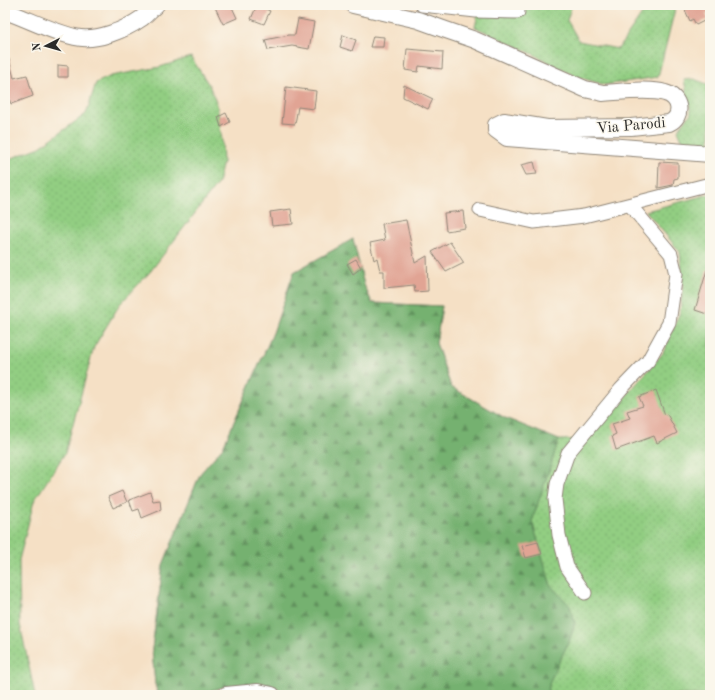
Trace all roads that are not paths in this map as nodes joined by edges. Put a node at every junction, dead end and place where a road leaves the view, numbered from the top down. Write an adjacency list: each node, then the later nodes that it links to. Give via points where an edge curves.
1 (156, 5): 4 (street, via 142,18 126,27 87,38 73,37)
2 (353, 5): 6 (street, Via Parodi, via 418,20 475,40 594,91 661,92 672,95 679,107 678,116 669,123 631,127 547,128 504,121 498,123 496,130 507,138)
3 (422, 5): 5 (street, via 476,11)
4 (5, 11)
5 (518, 12)
6 (710, 154)
7 (710, 184): 8 (street)
8 (630, 205): 9 (street, via 584,216 534,222); 10 (street, via 671,254 676,274 670,324 648,361 621,389 568,453 557,484 555,499 561,541 568,567)
9 (480, 210)
10 (585, 593)
11 (226, 695): 12 (street, via 258,692)
12 (272, 695)

